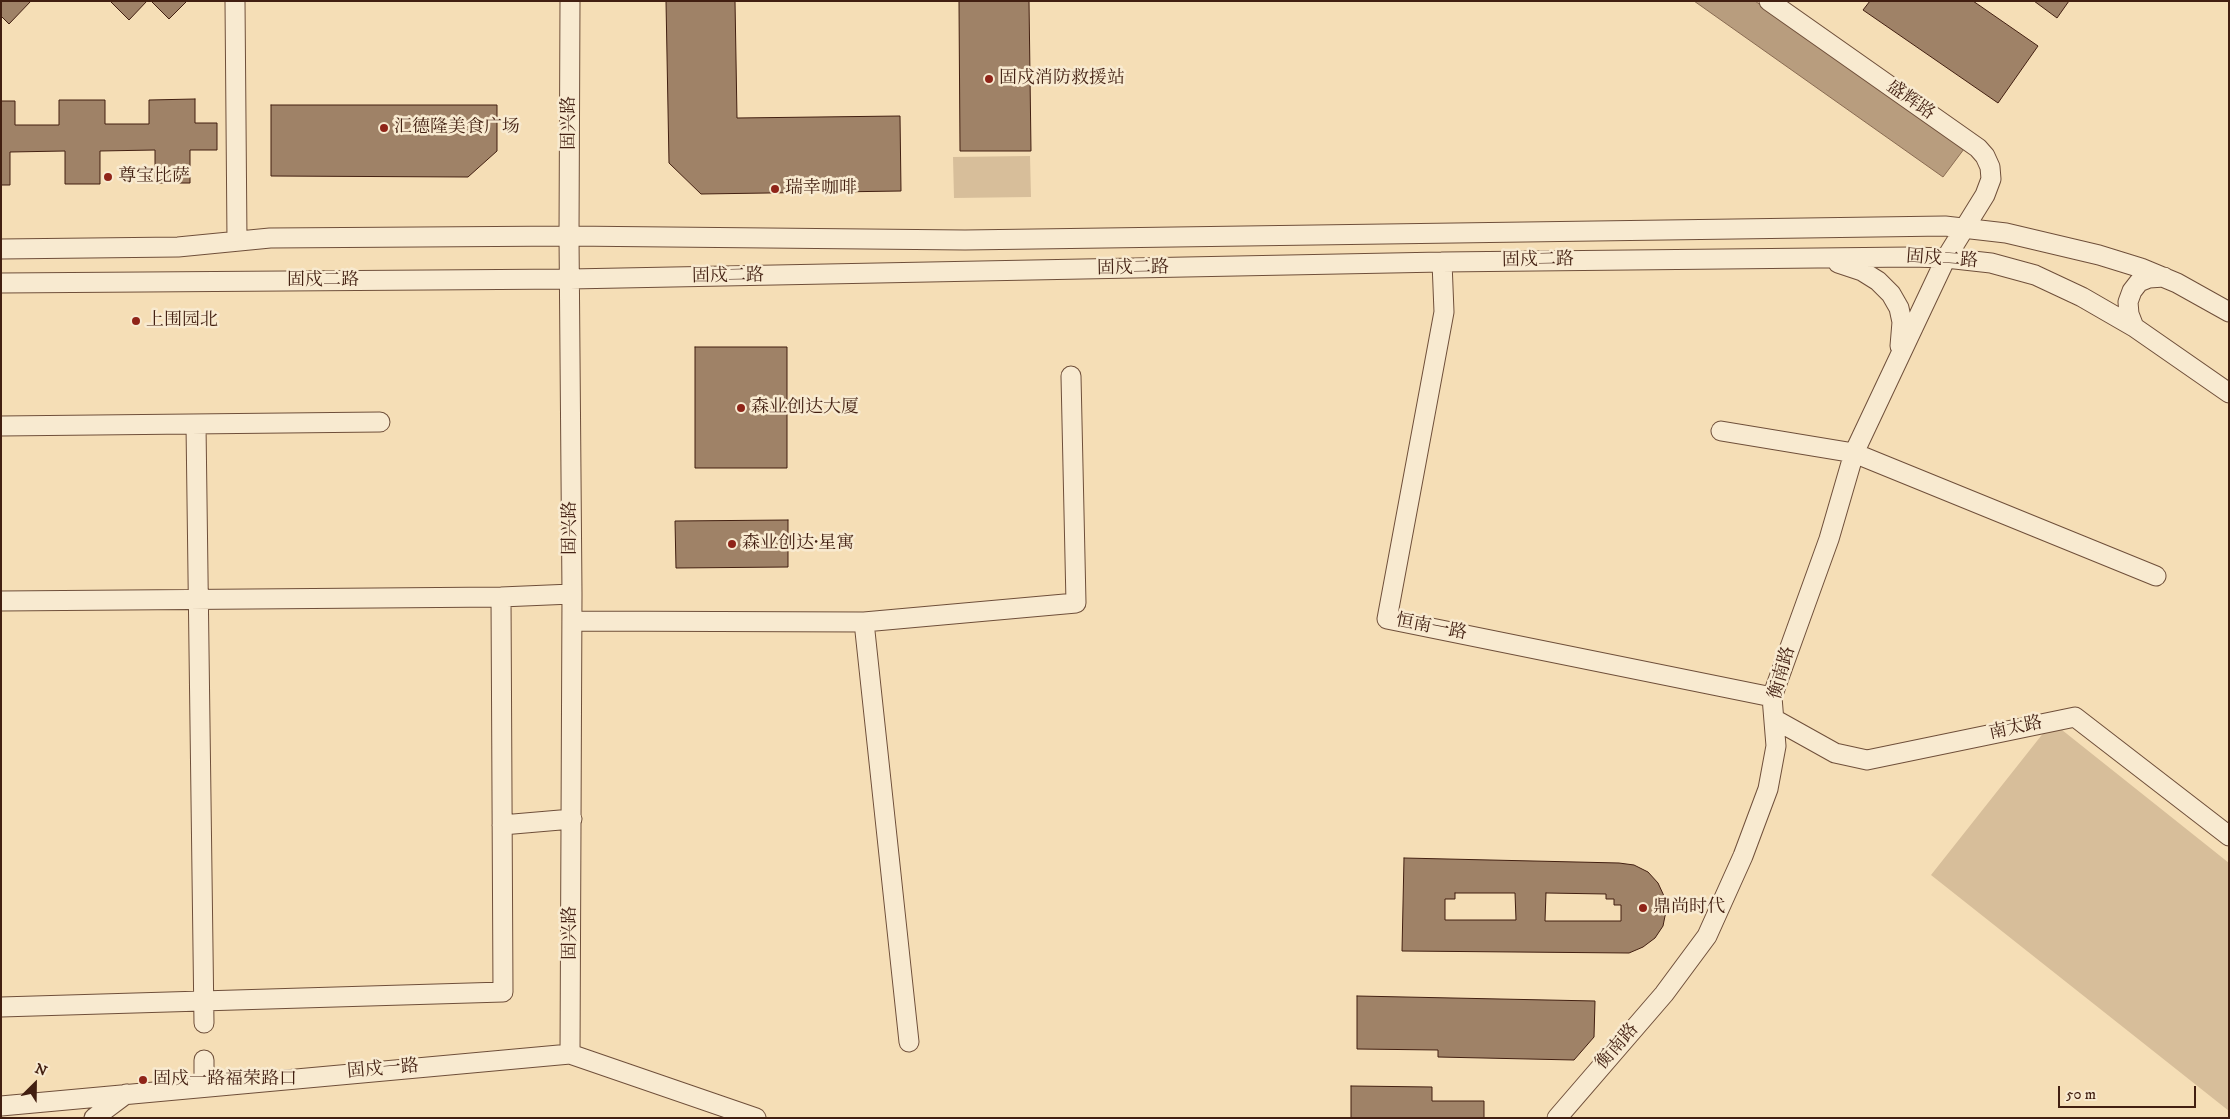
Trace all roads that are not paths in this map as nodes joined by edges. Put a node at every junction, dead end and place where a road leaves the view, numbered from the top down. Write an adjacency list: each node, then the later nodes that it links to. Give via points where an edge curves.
1 (235, 1): 6 (street)
2 (570, 1): 5 (street, 固兴路)
3 (1770, 1): 4 (street, 盛辉路, via 1985,156 1990,167 1989,188)
4 (1964, 227): 5 (street, 固戍二路, via 965,240); 9 (street, 衡南路); 11 (street, 固戍二路, via 2099,254)
5 (569, 236): 6 (street, 固戍二路, via 270,238); 12 (street, 固兴路)
6 (237, 241): 7 (street, 固戍二路, via 178,247)
7 (1, 249)
8 (1812, 258): 9 (street, 固戍二路); 10 (street, 固戍二路); 16 (street, via 1862,271 1878,280 1891,294 1902,322)
9 (1946, 258): 15 (street, 固戍二路, via 1991,263 2035,275 2082,296); 16 (street, 衡南路)
10 (1442, 262): 12 (street, 固戍二路); 31 (street, 恒南一路, via 1444,312 1387,619)
11 (2164, 277): 14 (street, 固戍二路); 15 (street, via 2148,278 2139,282 2132,291 2128,302)
12 (570, 279): 13 (street, 固戍二路); 25 (street, 固兴路)
13 (1, 283)
14 (2229, 312)
15 (2134, 327): 18 (street, 固戍二路)
16 (1898, 362): 23 (street, 衡南路)
17 (1071, 376): 30 (street, via 1076,603)
18 (2229, 393)
19 (380, 422): 20 (street)
20 (196, 425): 21 (street); 27 (street)
21 (1, 426)
22 (1721, 431): 23 (street)
23 (1854, 453): 24 (street); 31 (street, 衡南路, via 1828,539)
24 (2156, 576)
25 (572, 594): 26 (street); 29 (street, 固兴路)
26 (501, 597): 27 (street); 34 (street)
27 (198, 600): 28 (street); 36 (street)
28 (1, 602)
29 (572, 622): 30 (street); 33 (street, 固兴路)
30 (864, 622): 39 (street)
31 (1772, 697): 32 (street, 衡南路)
32 (1774, 719): 35 (street, 南太路, via 1835,753 1867,760 2074,717); 47 (street, 衡南路, via 1776,746 1768,789 1743,856 1707,936 1664,994)
33 (572, 819): 34 (street); 40 (street, 固兴路)
34 (502, 825): 36 (street, via 503,992)
35 (2229, 836)
36 (203, 1001): 37 (street); 38 (street)
37 (1, 1007)
38 (204, 1023)
39 (909, 1042)
40 (570, 1054): 42 (street, 固戍一路); 46 (street, 固戍一路)
41 (204, 1060): 42 (street)
42 (204, 1086): 43 (street, 固戍一路)
43 (126, 1094): 44 (street, 固戍一路); 45 (street)
44 (1, 1106)
45 (94, 1118)
46 (756, 1118)
47 (1557, 1118)

